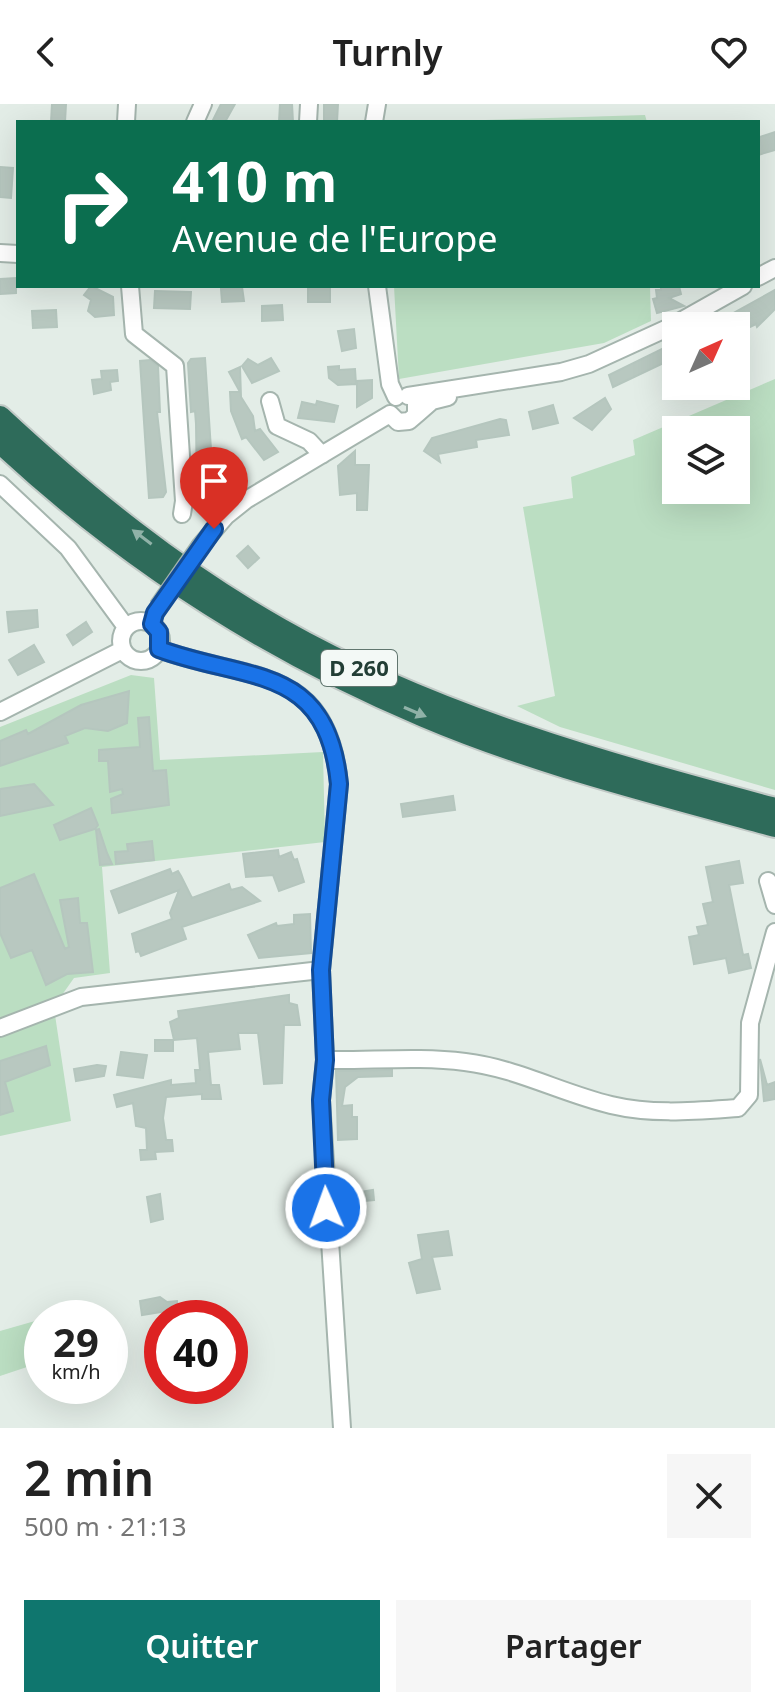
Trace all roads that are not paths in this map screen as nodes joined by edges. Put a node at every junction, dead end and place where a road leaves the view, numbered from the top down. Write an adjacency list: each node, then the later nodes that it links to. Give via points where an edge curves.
1 (130, 288): 13 (street, via 134,334 175,366)
2 (377, 288): 5 (street, via 390,384)
3 (720, 292): 4 (street, via 672,326 589,364)
4 (531, 376): 5 (street); 8 (street, via 432,401)
5 (402, 396): 7 (street, via 390,404); 8 (street, via 416,403)
6 (270, 401): 11 (street, via 280,430 309,441)
7 (390, 414): 8 (street, via 404,422); 11 (street)
8 (416, 415)
9 (0, 417): 19 (highway, D 260, one-way to 9, via 514,732 401,688 283,631 107,512)
10 (0, 442): 20 (highway, D 260, one-way to 20, via 133,554 332,675 521,752)
11 (322, 455): 14 (street, bridge, via 226,516 158,607)
12 (0, 484): 15 (street, via 68,548)
13 (182, 514)
14 (152, 624): 15 (street, via 141,620); 16 (street, via 159,632)
15 (126, 627): 17 (street)
16 (159, 649): 17 (street, via 144,661 131,659); 24 (street, via 274,681 312,707 329,731 339,784)
17 (122, 650): 18 (street)
18 (0, 712)
19 (775, 809)
20 (775, 826)
21 (768, 881): 22 (street)
22 (775, 905)
23 (775, 932): 26 (street, via 750,1023 749,1095 738,1108 673,1113 637,1109 465,1062)
24 (321, 970): 25 (street, via 81,997); 26 (street)
25 (0, 1028)
26 (325, 1060): 27 (street, via 321,1100)
27 (342, 1428)

